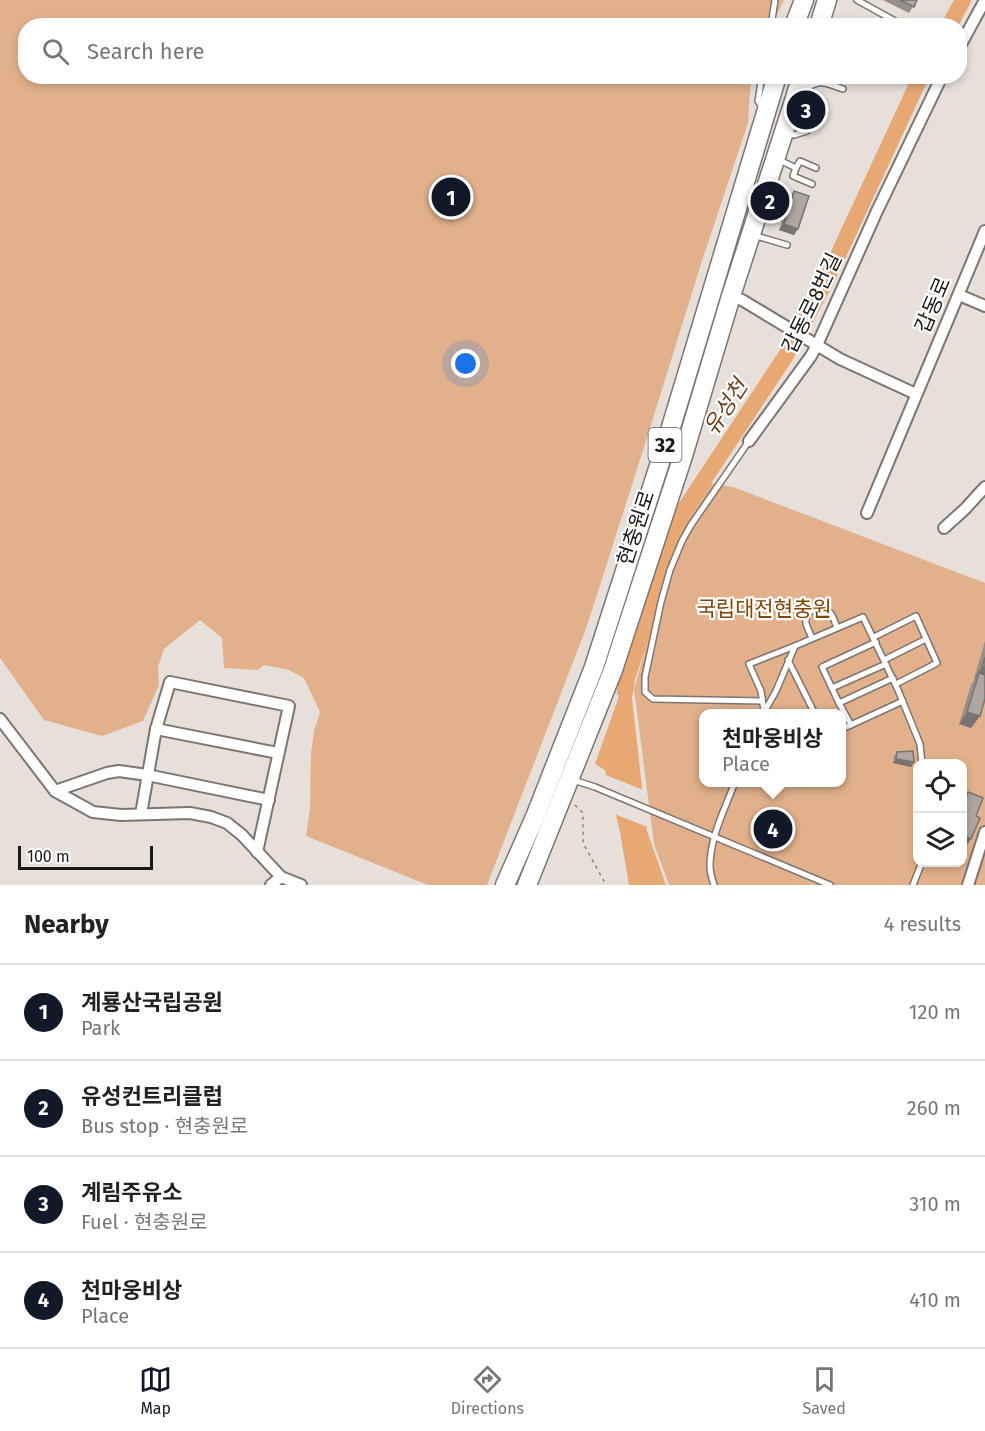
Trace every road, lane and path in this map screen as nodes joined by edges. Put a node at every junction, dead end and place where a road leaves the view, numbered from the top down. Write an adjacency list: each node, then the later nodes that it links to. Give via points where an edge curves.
1 (775, 0): 6 (lane)
2 (804, 0): 7 (main road)
3 (827, 0): 8 (main road)
4 (857, 0): 9 (lane)
5 (985, 0): 10 (street)
6 (772, 18)
7 (797, 18)
8 (822, 18)
9 (890, 18)
10 (967, 33)
11 (761, 84): 17 (lane, via 758,101)
12 (777, 84): 17 (main road, 현충원로 / 32)
13 (802, 84): 17 (main road, 현충원로 / 32)
14 (829, 84): 16 (lane)
15 (938, 84): 28 (street, 갑동로8번길)
16 (843, 89)
17 (779, 121): 18 (main road, 현충원로 / 32); 57 (main road, 현충원로 / 32, via 665,447 594,667)
18 (776, 159): 19 (lane); 23 (main road, 현충원로 / 32)
19 (796, 168): 20 (lane, via 800,161); 21 (lane, via 793,176)
20 (816, 168)
21 (812, 184)
22 (985, 231): 25 (street, 갑동로)
23 (751, 235): 24 (lane); 26 (main road, 현충원로 / 32)
24 (787, 245)
25 (959, 295): 27 (street); 29 (street, 갑동로)
26 (731, 296): 28 (street); 59 (main road, 현충원로 / 32, via 613,670)
27 (985, 306)
28 (815, 344): 29 (street); 30 (street, 갑동로8번길, via 811,356)
29 (916, 394): 32 (street, 갑동로)
30 (749, 441): 43 (lane, 갑동로8번길, via 682,541 661,602 645,692 653,699)
31 (985, 487): 33 (street)
32 (867, 513)
33 (944, 528)
34 (837, 628): 35 (lane); 35 (lane, via 827,610 814,609 806,620); 37 (lane, via 864,617)
35 (812, 638): 38 (lane)
36 (926, 639): 37 (lane, via 916,616); 40 (lane); 41 (lane, via 937,663)
37 (875, 640): 40 (lane); 42 (lane, via 822,667)
38 (795, 646): 39 (lane); 43 (lane, via 749,664)
39 (788, 660): 47 (lane); 48 (lane)
40 (885, 662): 41 (lane); 42 (lane)
41 (894, 681): 44 (lane); 45 (lane)
42 (832, 688): 45 (lane)
43 (762, 701): 46 (lane)
44 (903, 701): 52 (lane); 56 (lane, via 920,744)
45 (839, 703): 49 (lane)
46 (763, 709)
47 (766, 709)
48 (812, 709)
49 (842, 709)
50 (846, 716): 52 (lane)
51 (0, 718): 61 (street)
52 (851, 725): 53 (lane)
53 (846, 727)
54 (156, 729): 55 (street); 55 (street, via 170,682 289,706); 58 (street)
55 (278, 753): 62 (street)
56 (922, 759)
57 (553, 772): 59 (lane); 72 (main road, 현충원로 / 32)
58 (147, 775): 61 (street, via 107,773); 62 (street); 64 (street)
59 (570, 779): 66 (lane); 73 (main road, 현충원로 / 32)
60 (733, 787): 66 (lane)
61 (56, 791): 64 (street, via 93,812)
62 (269, 800): 67 (street)
63 (574, 803): 74 (path, via 583,813 583,843)
64 (141, 814): 67 (street, via 190,813 211,817 227,823)
65 (985, 832): 78 (street)
66 (714, 838): 75 (lane, via 709,869); 76 (lane)
67 (258, 852): 69 (street)
68 (920, 867): 77 (lane)
69 (281, 877): 70 (street); 71 (street)
70 (271, 885)
71 (301, 885)
72 (505, 885)
73 (526, 885)
74 (606, 885)
75 (714, 885)
76 (830, 885)
77 (913, 885)
78 (968, 885)

